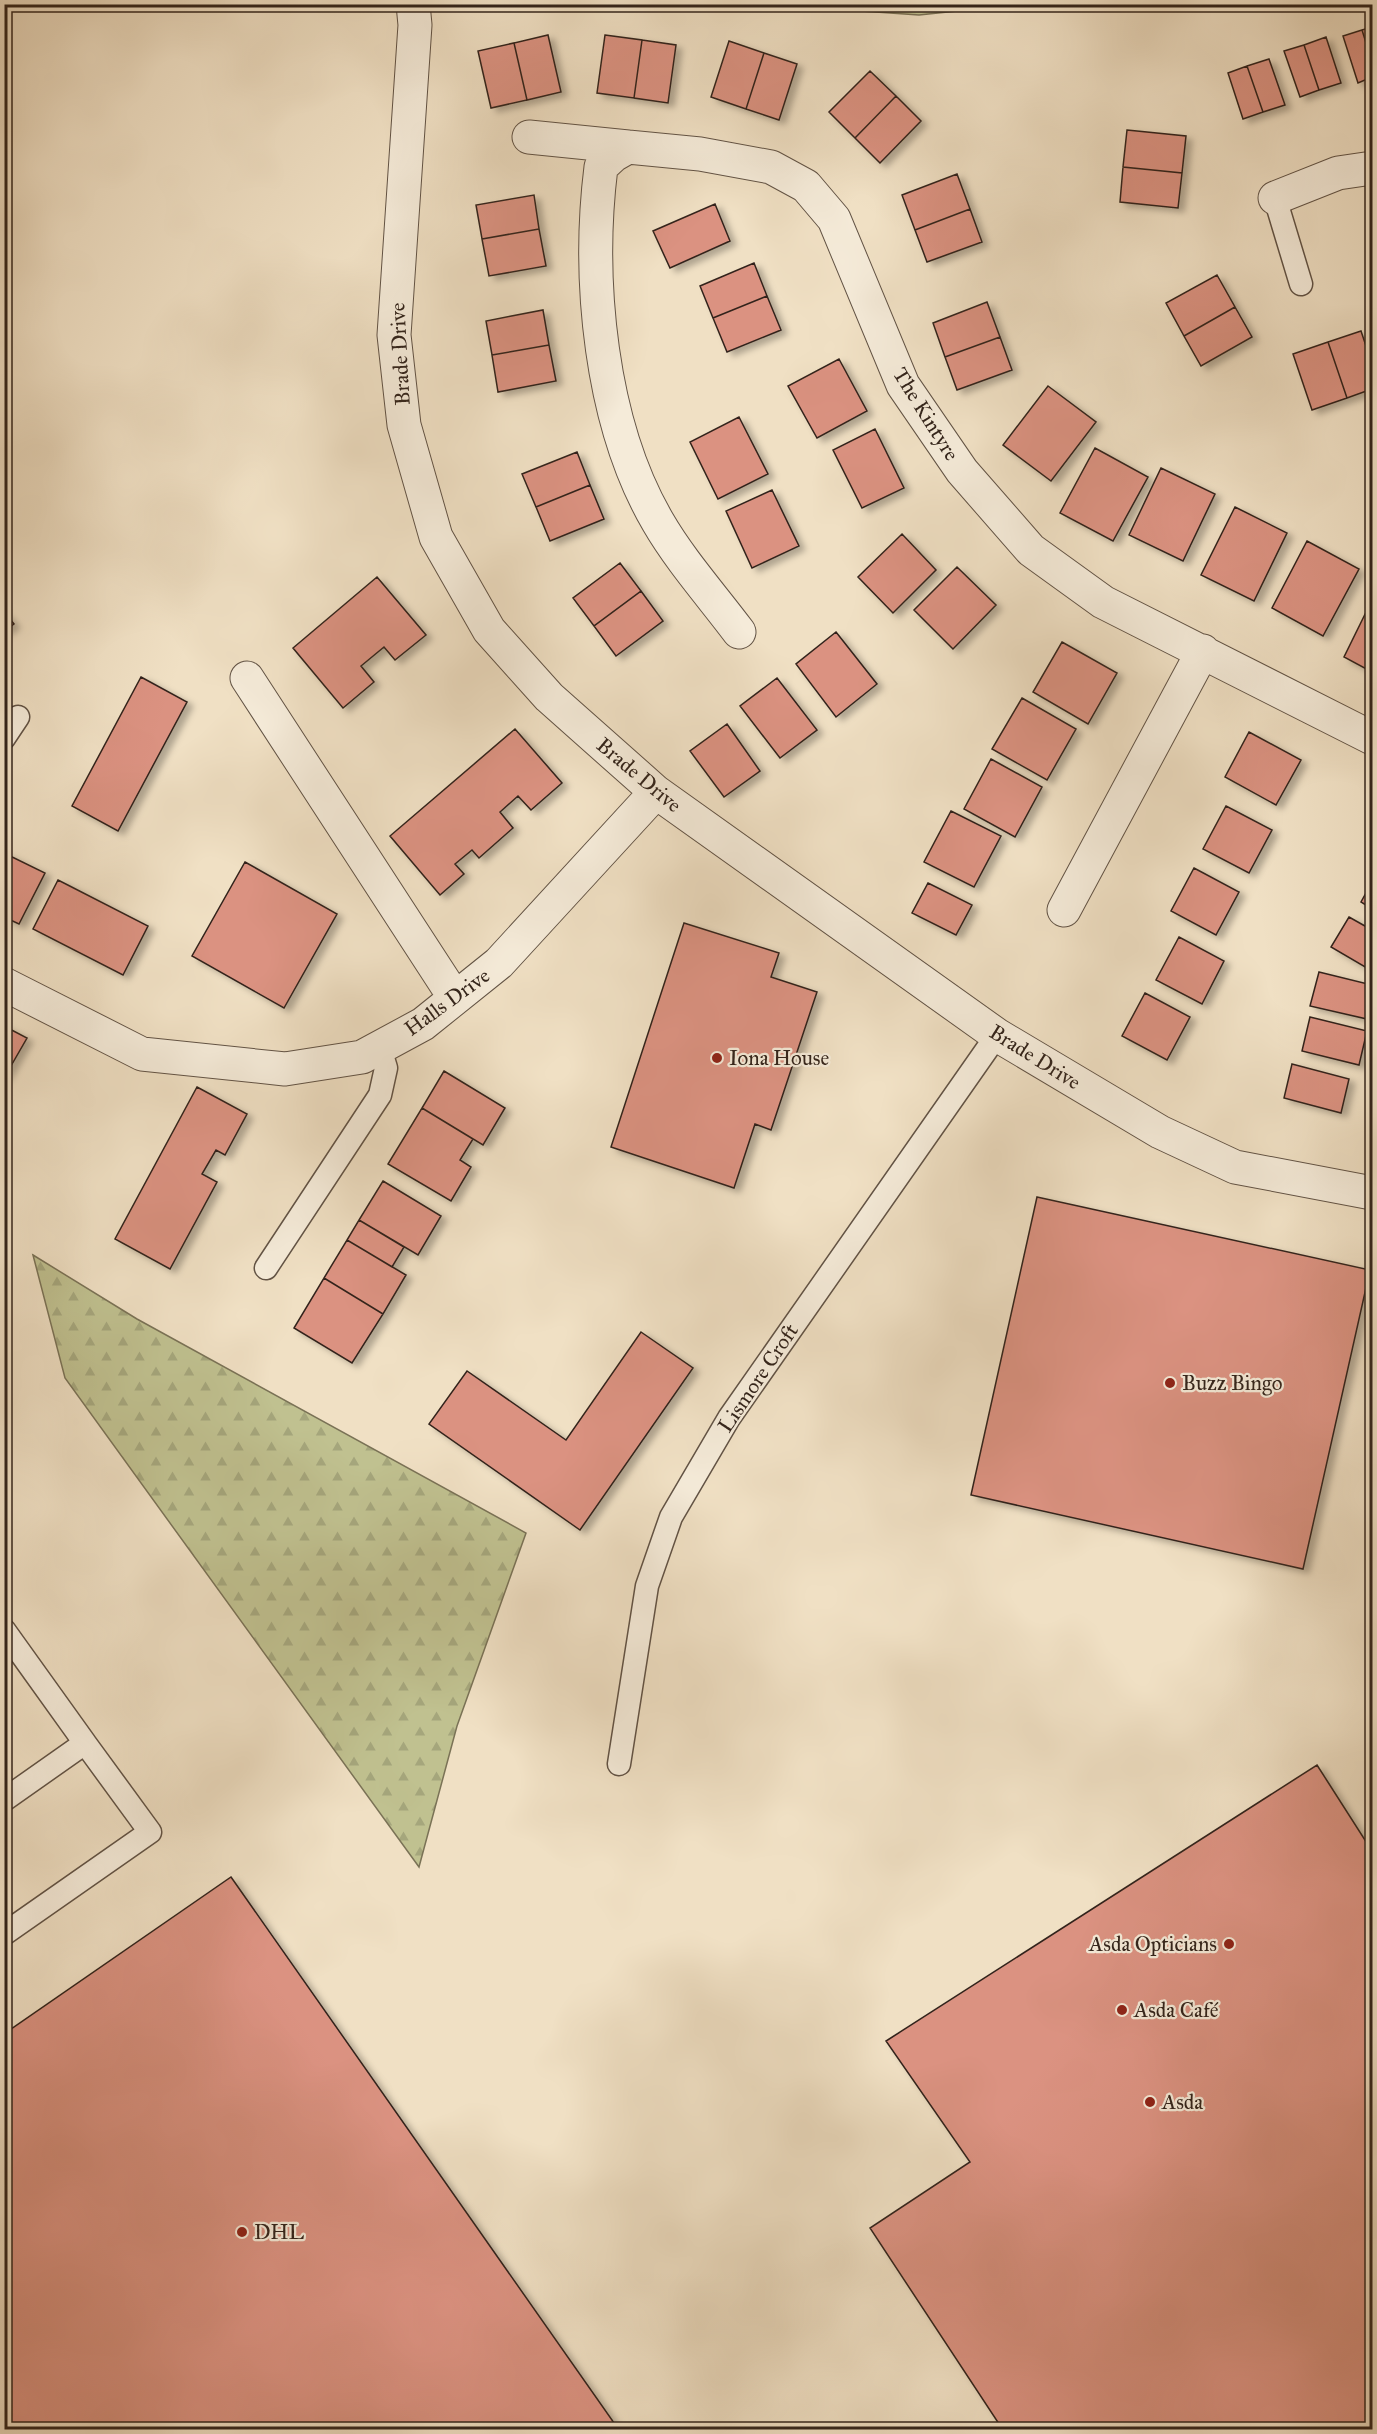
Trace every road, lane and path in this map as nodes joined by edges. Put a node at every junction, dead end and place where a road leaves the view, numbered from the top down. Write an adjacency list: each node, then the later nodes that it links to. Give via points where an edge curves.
1 (413, 4): 13 (street, Brade Drive, via 415,25 394,335 404,425 436,537 489,630 549,698)
2 (529, 137): 3 (street, The Kintyre)
3 (628, 147): 7 (street, via 601,167 597,199 598,309 609,392 630,463 658,522); 8 (street, The Kintyre, via 700,154 771,167 806,186 834,219 903,385 962,471 1030,550 1103,602)
4 (1372, 168): 5 (street, via 1338,173)
5 (1275, 198): 6 (lane)
6 (1301, 284)
7 (739, 632)
8 (1203, 651): 12 (street, The Kintyre); 14 (street)
9 (247, 678): 16 (street)
10 (18, 717): 11 (lane)
11 (4, 738)
12 (1372, 738)
13 (656, 792): 16 (street, Halls Drive, via 499,963); 17 (street, Brade Drive)
14 (1064, 910)
15 (4, 984): 18 (street, Halls Drive, via 142,1054 285,1069 362,1057)
16 (455, 998): 18 (street, Halls Drive, via 423,1024)
17 (997, 1035): 19 (street, Brade Drive, via 1160,1132 1235,1167); 23 (lane, Lismore Croft, via 729,1418 671,1517 647,1586)
18 (380, 1048): 20 (lane, via 386,1068 380,1095)
19 (1372, 1193)
20 (266, 1268)
21 (4, 1630): 22 (lane)
22 (86, 1743): 24 (lane); 25 (lane, via 150,1832)
23 (619, 1764)
24 (4, 1800)
25 (4, 1934)

